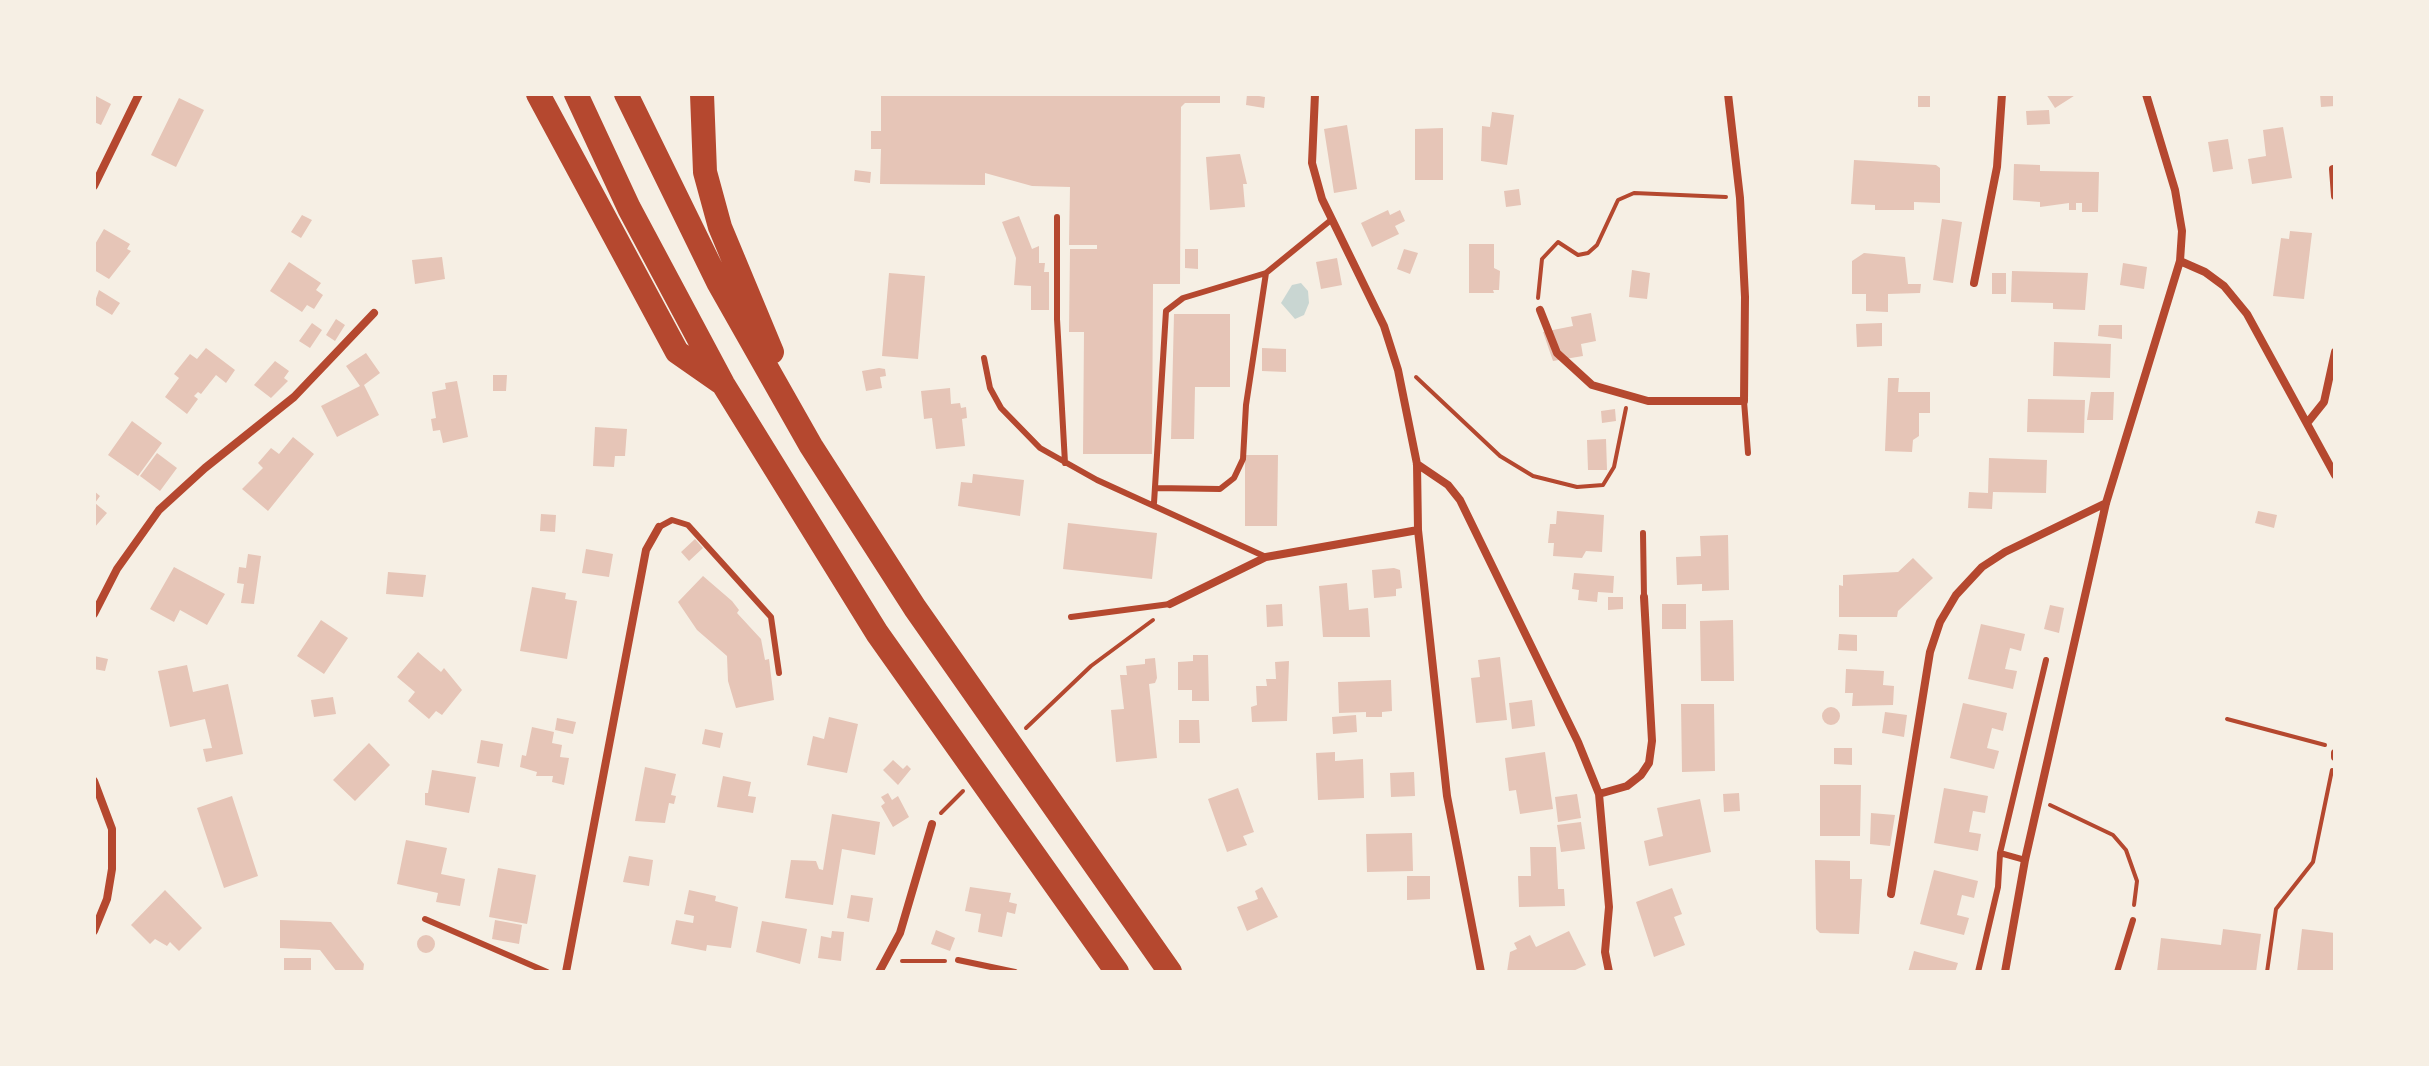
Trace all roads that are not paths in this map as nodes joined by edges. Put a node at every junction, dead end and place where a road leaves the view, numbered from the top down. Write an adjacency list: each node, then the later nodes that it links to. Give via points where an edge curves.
1 (139, 94): 11 (street)
2 (538, 94): 22 (highway, via 677,352)
3 (576, 94): 22 (highway, via 629,208)
4 (626, 94): 25 (highway, via 718,282)
5 (702, 94): 25 (highway, via 705,172 720,227)
6 (1315, 94): 14 (street, via 1312,163)
7 (1728, 94): 23 (street, via 1740,198)
8 (2002, 94): 17 (street, via 1997,167)
9 (2146, 94): 15 (street, via 2175,190 2182,231)
10 (2333, 169): 12 (street)
11 (94, 186)
12 (2335, 196)
13 (1057, 217): 27 (lane)
14 (1331, 220): 16 (lane); 28 (street, via 1384,326)
15 (2180, 261): 24 (street, via 2224,286 2247,314); 32 (street)
16 (1266, 273): 30 (lane, via 1183,298 1166,311); 30 (lane, via 1243,459 1234,478 1220,489)
17 (1974, 283)
18 (1540, 310): 23 (street, via 1557,353 1592,385 1628,398)
19 (374, 313): 39 (street, via 294,397 159,510 117,569)
20 (2335, 352): 24 (street, via 2324,402)
21 (984, 358): 27 (lane, via 1001,408 1040,448)
22 (723, 384): 57 (highway, via 877,633)
23 (1744, 401): 26 (lane)
24 (2308, 422): 29 (street)
25 (811, 446): 58 (highway, via 915,608)
26 (1748, 453)
27 (1065, 463): 31 (lane)
28 (1417, 464): 34 (street); 44 (street, via 1460,500)
29 (2335, 475)
30 (1155, 488): 31 (lane)
31 (1154, 503): 36 (lane)
32 (2106, 503): 47 (street); 48 (street, via 1982,567 1940,622 1930,652)
33 (659, 527): 42 (lane, via 672,520 688,525 771,617); 54 (street, via 646,550)
34 (1418, 530): 36 (street); 59 (street, via 1447,796)
35 (1643, 533): 37 (lane)
36 (1266, 557): 38 (street)
37 (1644, 597): 44 (street, via 1649,763 1627,786)
38 (1170, 604): 40 (lane)
39 (94, 614)
40 (1071, 617)
41 (2046, 660): 46 (lane)
42 (779, 673)
43 (94, 781): 51 (street, via 112,829 107,899)
44 (1599, 794): 60 (street)
45 (932, 824): 55 (street, via 900,933)
46 (2000, 853): 47 (lane); 61 (lane, via 1998,887)
47 (2025, 860): 62 (street)
48 (1891, 894)
49 (425, 919): 53 (lane)
50 (2133, 920): 63 (lane)
51 (94, 931)
52 (958, 960): 56 (lane)
53 (547, 972)
54 (566, 972)
55 (879, 972)
56 (1015, 972)
57 (1117, 972)
58 (1170, 972)
59 (1481, 972)
60 (1609, 972)
61 (1978, 972)
62 (2005, 972)
63 (2117, 972)

